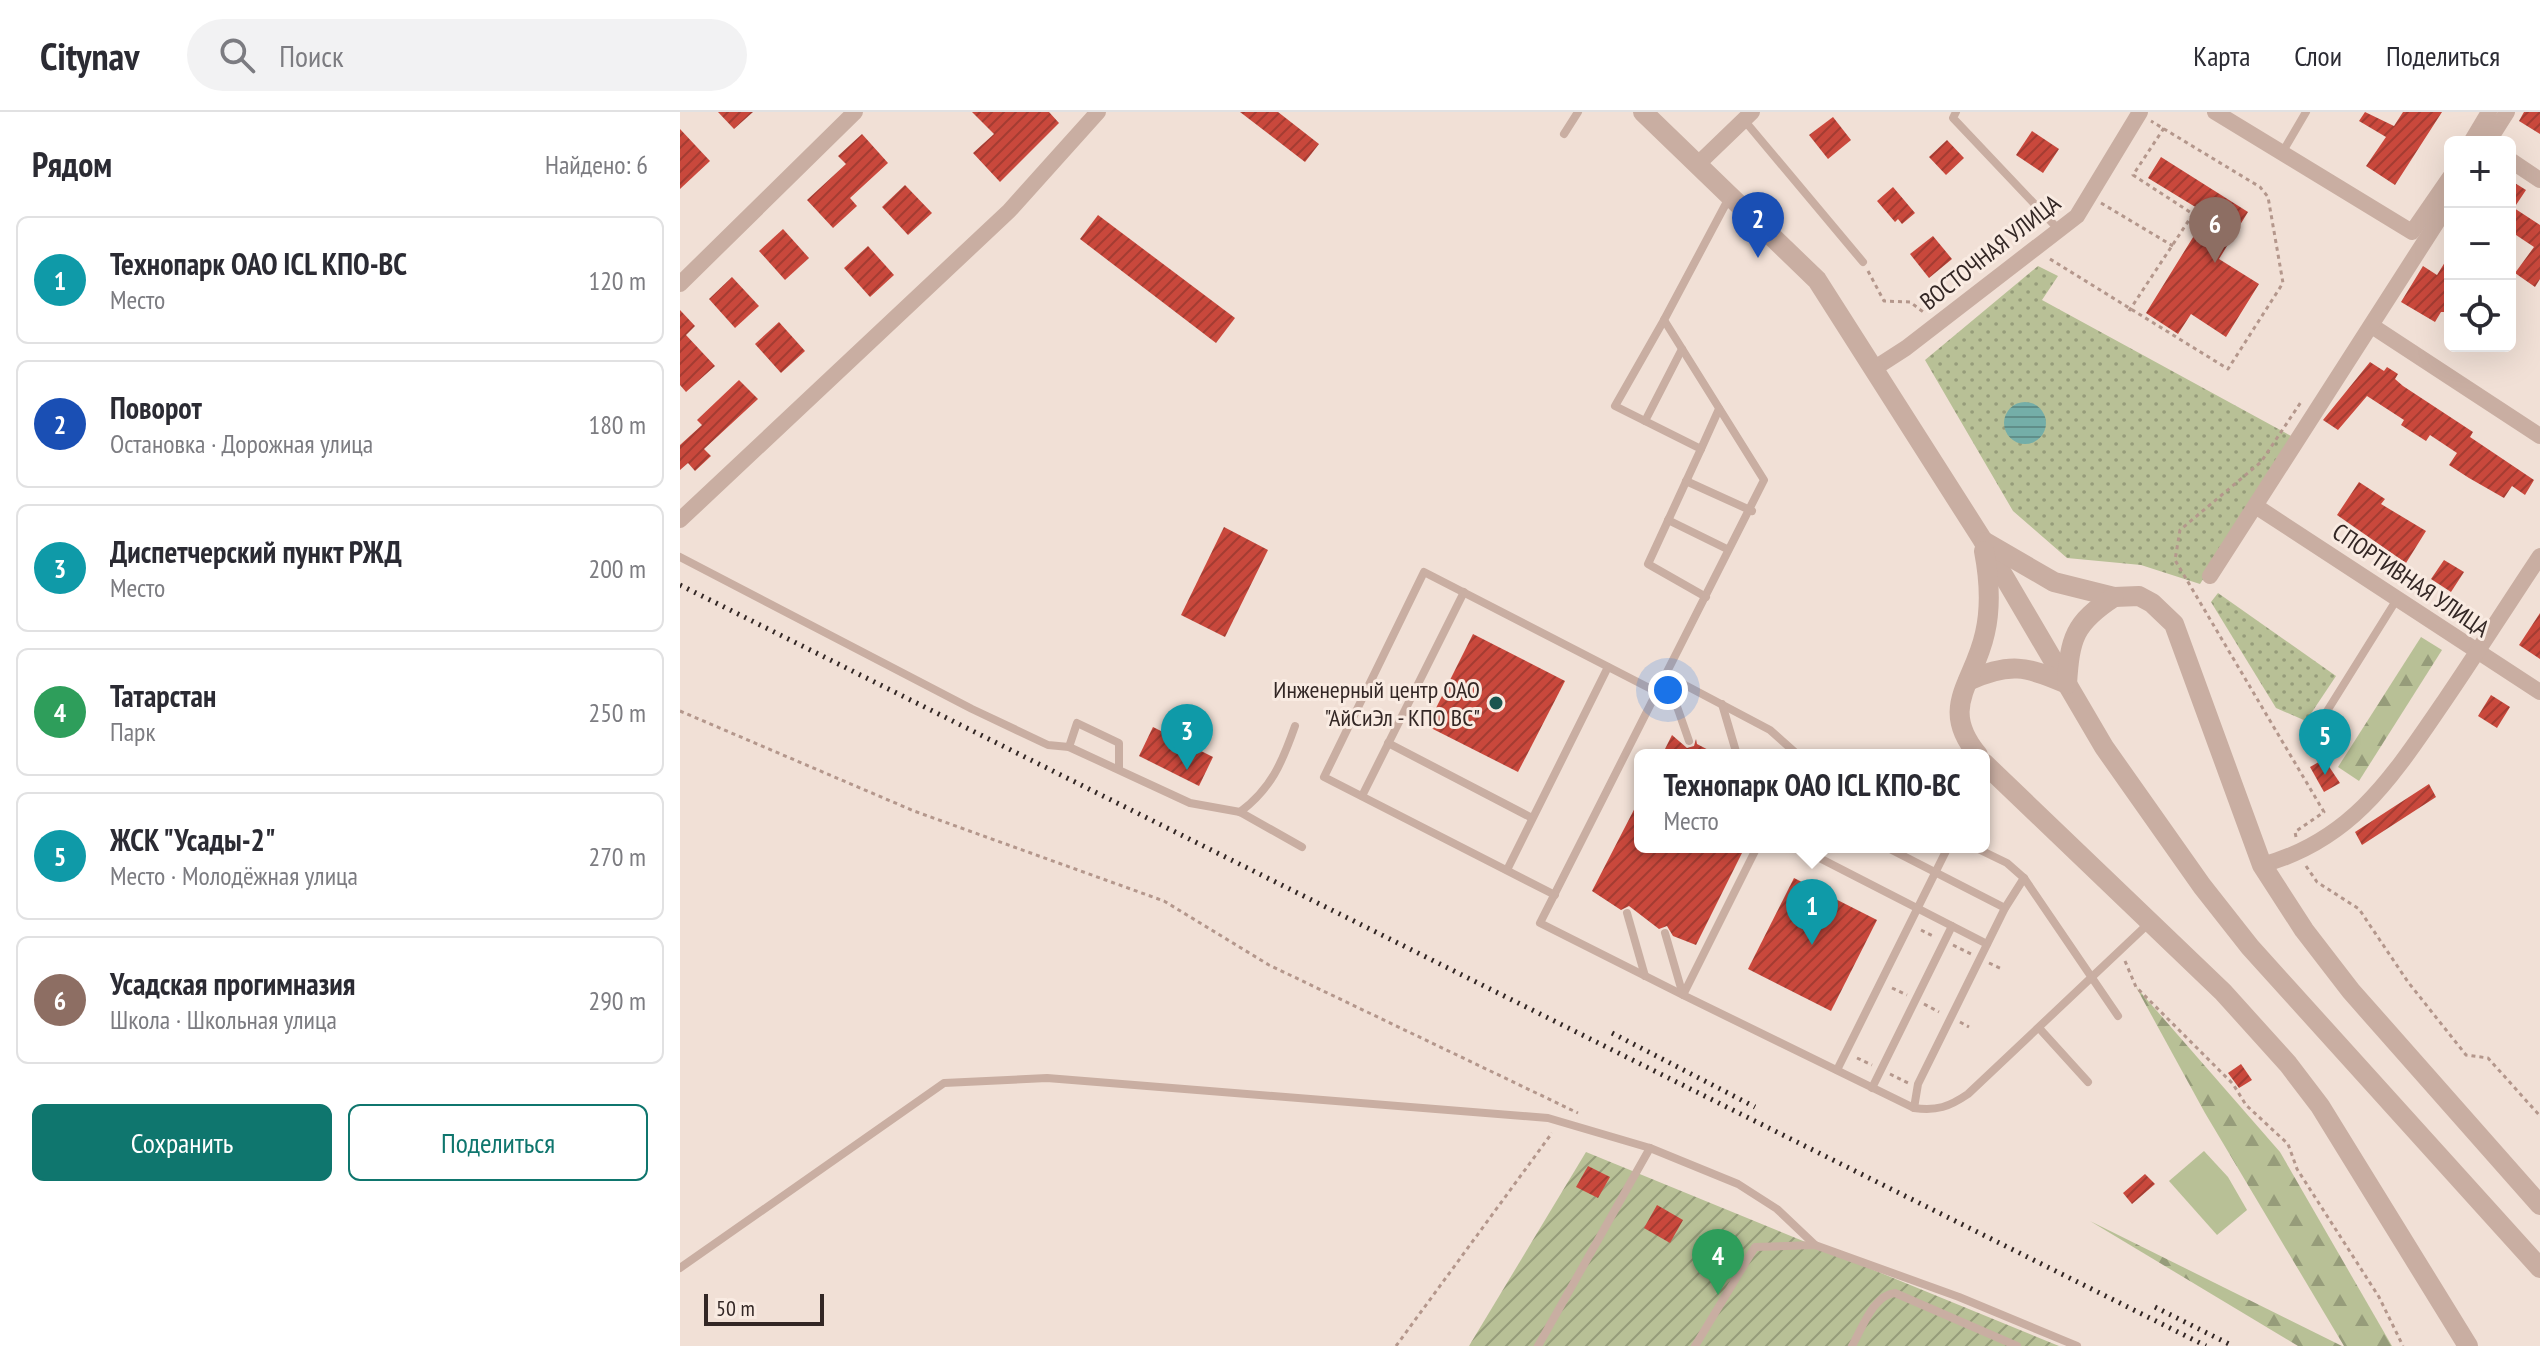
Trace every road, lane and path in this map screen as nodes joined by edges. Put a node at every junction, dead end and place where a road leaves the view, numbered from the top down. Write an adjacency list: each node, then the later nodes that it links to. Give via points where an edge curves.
1 (855, 112): 28 (street)
2 (1098, 112): 43 (street, via 1009,211)
3 (1578, 112): 13 (lane)
4 (1643, 112): 17 (street)
5 (1956, 112): 24 (lane, via 1953,118)
6 (2215, 112): 16 (street)
7 (2306, 112): 16 (lane)
8 (2489, 112): 14 (street)
9 (2507, 112): 15 (street)
10 (2139, 113): 12 (path); 22 (street, ВОСТОЧНАЯ УЛИЦА)
11 (1747, 116): 17 (street); 27 (lane)
12 (2164, 128): 25 (path, via 2133,175 2193,214); 29 (path, via 2268,197 2283,283 2228,369)
13 (1564, 134)
14 (2475, 136)
15 (2492, 136)
16 (2282, 153): 20 (street, via 2412,232)
17 (1699, 163): 21 (street)
18 (2516, 164): 19 (street)
19 (2540, 180)
20 (2444, 186)
21 (1730, 195): 30 (lane); 34 (street, via 1817,280)
22 (2091, 197): 24 (street, ВОСТОЧНАЯ УЛИЦА); 25 (path)
23 (2446, 208): 32 (street)
24 (2060, 232): 26 (street, ВОСТОЧНАЯ УЛИЦА)
25 (2173, 246): 29 (path)
26 (2037, 250): 29 (path); 31 (street, ВОСТОЧНАЯ УЛИЦА)
27 (1863, 262): 31 (path, via 1884,301 1910,302)
28 (680, 284)
29 (2129, 311)
30 (1664, 320): 33 (lane); 37 (lane, via 1615,406)
31 (1939, 323): 34 (street, ВОСТОЧНАЯ УЛИЦА)
32 (2372, 326): 38 (street); 41 (street)
33 (1682, 349): 36 (lane); 37 (lane)
34 (1875, 368): 45 (street)
35 (2303, 398): 75 (path, via 2261,462 2180,530 2175,560)
36 (1719, 409): 39 (lane); 42 (lane, via 1764,480)
37 (1645, 421): 39 (lane)
38 (2540, 436)
39 (1701, 449): 40 (lane)
40 (1686, 481): 42 (lane); 44 (lane)
41 (2257, 507): 49 (street); 53 (street, СПОРТИВНАЯ УЛИЦА)
42 (1752, 511): 46 (lane)
43 (680, 520)
44 (1668, 520): 46 (lane); 51 (lane, via 1648,564)
45 (1982, 539): 52 (street, via 2054,582); 57 (street, via 1988,603 1985,633); 58 (street)
46 (1727, 549): 51 (lane)
47 (2540, 556): 54 (street)
48 (680, 557): 66 (lane, via 972,709 1048,745)
49 (2210, 576)
50 (1464, 592): 55 (lane); 65 (lane); 73 (lane, via 1424,572 1324,777)
51 (1706, 597): 56 (lane)
52 (2114, 597): 58 (street, via 2076,629); 84 (street, via 2139,596 2174,624)
53 (2397, 599): 54 (street, СПОРТИВНАЯ УЛИЦА); 70 (lane, via 2314,732)
54 (2477, 653): 60 (street, СПОРТИВНАЯ УЛИЦА); 83 (street, via 2387,784 2351,820)
55 (1608, 667): 59 (lane); 76 (lane)
56 (1666, 675): 59 (lane); 61 (lane); 64 (lane)
57 (1968, 681): 58 (street, via 2013,666); 69 (street, via 1958,723)
58 (2067, 684): 113 (street, via 2147,812 2250,947)
59 (1657, 692): 88 (lane)
60 (2540, 692)
61 (1722, 703): 67 (lane); 68 (lane, via 1770,730)
62 (680, 711): 106 (path, via 914,811 1164,901 1269,965)
63 (1295, 726): 74 (lane, via 1280,768 1263,795)
64 (1689, 741)
65 (1388, 743): 73 (lane); 76 (lane)
66 (1069, 747): 72 (lane); 72 (lane, via 1077,723 1119,743)
67 (1735, 749)
68 (1791, 749)
69 (1973, 749)
70 (2331, 757)
71 (1990, 769): 92 (street)
72 (1119, 770): 74 (lane, via 1190,803)
73 (1362, 796): 85 (lane)
74 (1240, 812): 77 (lane)
75 (2324, 812)
76 (1532, 818): 85 (lane)
77 (1302, 847)
78 (1754, 853): 99 (lane)
79 (1810, 853): 89 (lane)
80 (1898, 853): 86 (lane)
81 (1945, 853): 86 (lane)
82 (1986, 853): 87 (lane)
83 (2297, 853): 84 (street); 107 (path, via 2317,882 2359,909 2466,1055 2488,1058)
84 (2262, 865): 110 (street, via 2351,991)
85 (1507, 870): 88 (lane)
86 (1935, 872): 89 (lane); 90 (lane)
87 (2024, 878): 90 (lane); 98 (lane)
88 (1555, 895): 97 (lane, via 1540,923)
89 (1916, 908): 93 (lane); 102 (lane)
90 (2005, 908): 95 (lane)
91 (1627, 913): 97 (lane)
92 (2149, 923): 96 (lane); 121 (street, via 2264,1036 2320,1106)
93 (1952, 926): 95 (lane); 104 (lane)
94 (1665, 933): 99 (lane)
95 (1987, 944): 105 (lane, via 1918,1084)
96 (2121, 951): 98 (lane); 120 (path, via 2136,987 2288,1144 2297,1169 2379,1297)
97 (1645, 976): 99 (lane)
98 (2093, 978): 100 (lane); 101 (lane)
99 (1683, 995): 102 (lane)
100 (2118, 1016)
101 (2039, 1028): 103 (lane); 105 (lane, via 1953,1104)
102 (1837, 1070): 104 (lane)
103 (2088, 1082)
104 (1872, 1088): 105 (lane)
105 (1914, 1108)
106 (1581, 1114)
107 (2540, 1116)
108 (1560, 1122): 109 (lane); 112 (lane, via 1047,1078 944,1083); 114 (path)
109 (1650, 1148): 111 (lane, via 1738,1184 1777,1209); 115 (lane)
110 (2540, 1205)
111 (1815, 1245): 116 (lane, via 1755,1247); 119 (lane)
112 (680, 1268)
113 (2540, 1268)
114 (1396, 1346)
115 (1538, 1346)
116 (1695, 1346)
117 (1852, 1346): 118 (lane, via 1878,1301 1895,1293)
118 (2017, 1346)
119 (2077, 1346)
120 (2403, 1346)
121 (2468, 1346)

